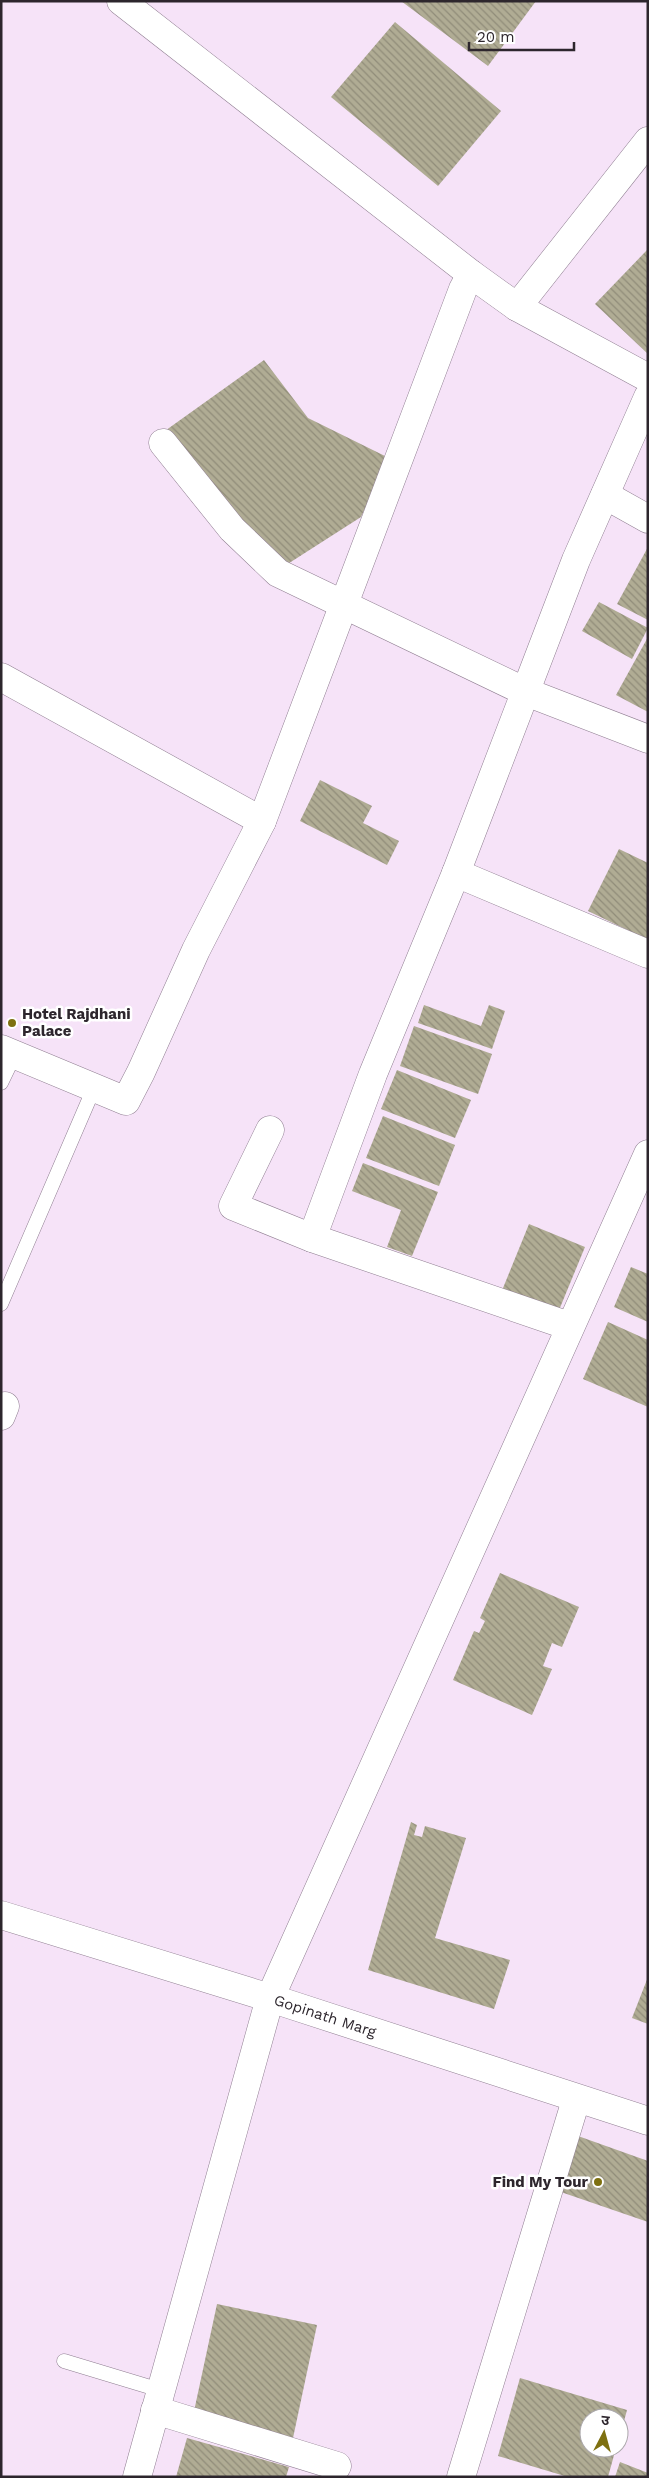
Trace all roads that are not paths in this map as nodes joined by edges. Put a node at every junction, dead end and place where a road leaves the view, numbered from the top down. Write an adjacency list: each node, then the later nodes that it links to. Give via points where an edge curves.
1 (121, 1): 3 (street)
2 (648, 141): 4 (street)
3 (471, 274): 4 (street); 10 (street)
4 (517, 307): 5 (street)
5 (648, 378)
6 (648, 397): 8 (street)
7 (162, 443): 10 (street, via 232,529 278,573)
8 (605, 495): 9 (street); 12 (street, via 576,560)
9 (648, 520)
10 (343, 604): 12 (street); 14 (street)
11 (1, 677): 14 (street)
12 (526, 692): 13 (street); 15 (street)
13 (648, 739)
14 (262, 821): 19 (street, via 196,950 126,1100)
15 (456, 873): 16 (street); 22 (street, via 373,1074)
16 (648, 954)
17 (7, 1053): 18 (lane); 19 (street)
18 (1, 1083)
19 (94, 1088): 23 (lane)
20 (270, 1130): 22 (street, via 233,1206)
21 (648, 1154): 24 (street)
22 (312, 1238): 24 (street)
23 (1, 1304)
24 (569, 1326): 26 (street)
25 (1, 1916): 26 (street, Gopinath Marg)
26 (270, 1998): 27 (street, Gopinath Marg); 30 (street)
27 (576, 2100): 28 (street, Gopinath Marg); 33 (street)
28 (648, 2121)
29 (64, 2361): 30 (lane)
30 (158, 2400): 31 (street); 32 (street)
31 (337, 2466)
32 (137, 2477)
33 (461, 2477)

